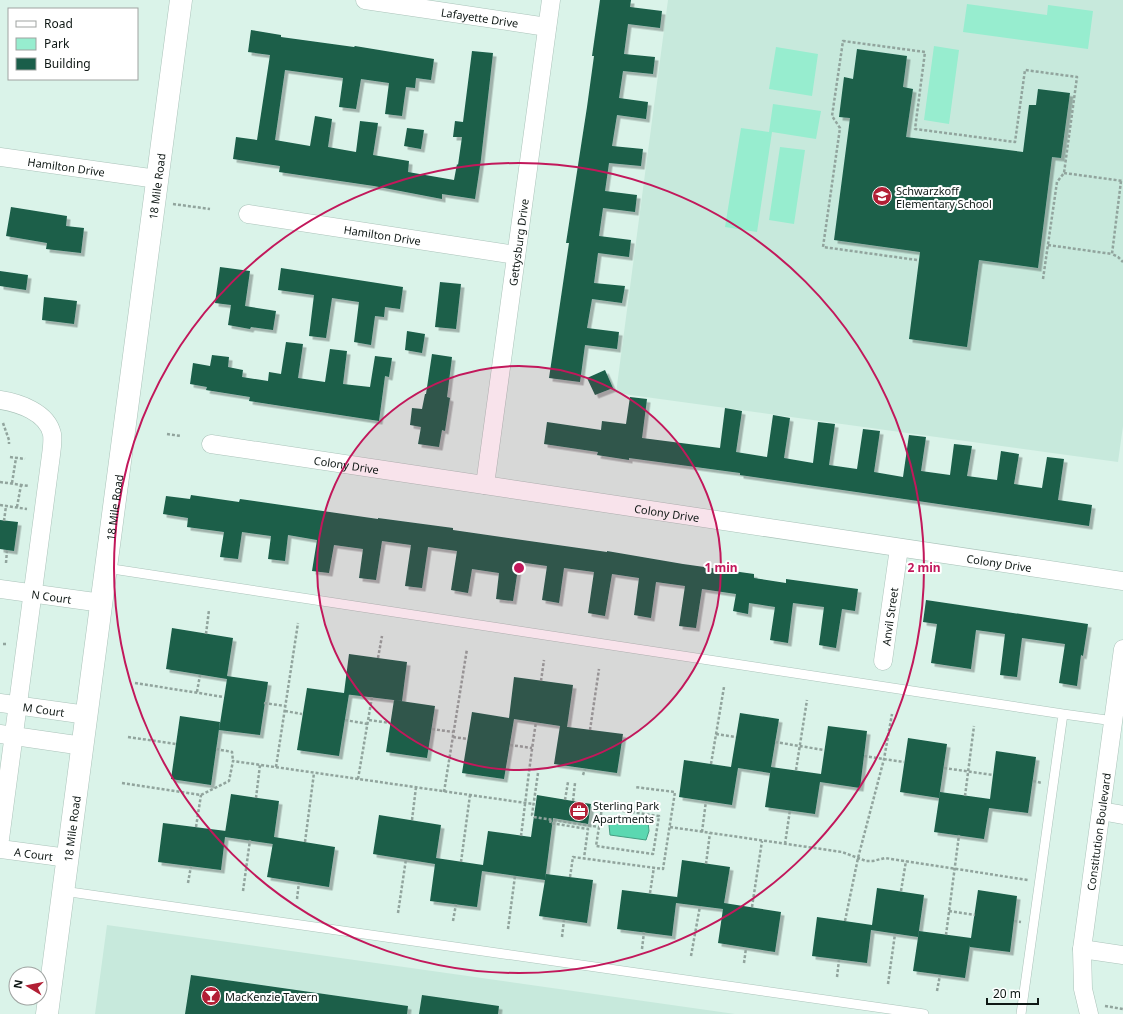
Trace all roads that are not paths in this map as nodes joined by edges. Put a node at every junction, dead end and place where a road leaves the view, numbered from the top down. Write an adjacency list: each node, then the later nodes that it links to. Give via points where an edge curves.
1 (181, 0): 6 (street, 18 Mile Road)
2 (365, 0): 4 (street, Lafayette Drive)
3 (551, 0): 4 (street, Gettysburg Drive)
4 (547, 27): 8 (street, Gettysburg Drive)
5 (0, 157): 6 (street, Hamilton Drive)
6 (157, 179): 13 (street, 18 Mile Road)
7 (248, 214): 8 (street, Hamilton Drive)
8 (516, 255): 11 (street, Gettysburg Drive)
9 (0, 400): 16 (street, via 22,405 33,411 43,419 52,432)
10 (211, 444): 11 (street, Colony Drive)
11 (485, 485): 12 (street, Colony Drive)
12 (899, 548): 14 (street, Colony Drive); 19 (street, Anvil Street)
13 (106, 568): 17 (street, 18 Mile Road); 22 (lane)
14 (1123, 581)
15 (0, 589): 16 (street, N Court)
16 (33, 593): 17 (street, N Court); 21 (street)
17 (102, 603): 23 (street, 18 Mile Road)
18 (1123, 649): 24 (street, Constitution Boulevard)
19 (883, 661)
20 (0, 703): 21 (street, M Court)
21 (18, 706): 23 (street, M Court); 25 (street)
22 (1063, 714): 24 (lane); 38 (lane)
23 (87, 715): 26 (street, 18 Mile Road)
24 (1114, 721): 27 (street, Constitution Boulevard)
25 (7, 735): 26 (street); 29 (street)
26 (83, 746): 31 (street, 18 Mile Road)
27 (1101, 811): 28 (street); 33 (street, Constitution Boulevard)
28 (1123, 815)
29 (0, 838)
30 (0, 849): 31 (street, A Court)
31 (68, 858): 32 (street, 18 Mile Road)
32 (63, 891): 36 (street, 18 Mile Road); 37 (lane)
33 (1082, 949): 34 (street); 35 (street, Constitution Boulevard, via 1083,989)
34 (1123, 956)
35 (1094, 1010)
36 (48, 1014)
37 (924, 1014)
38 (1021, 1014)

